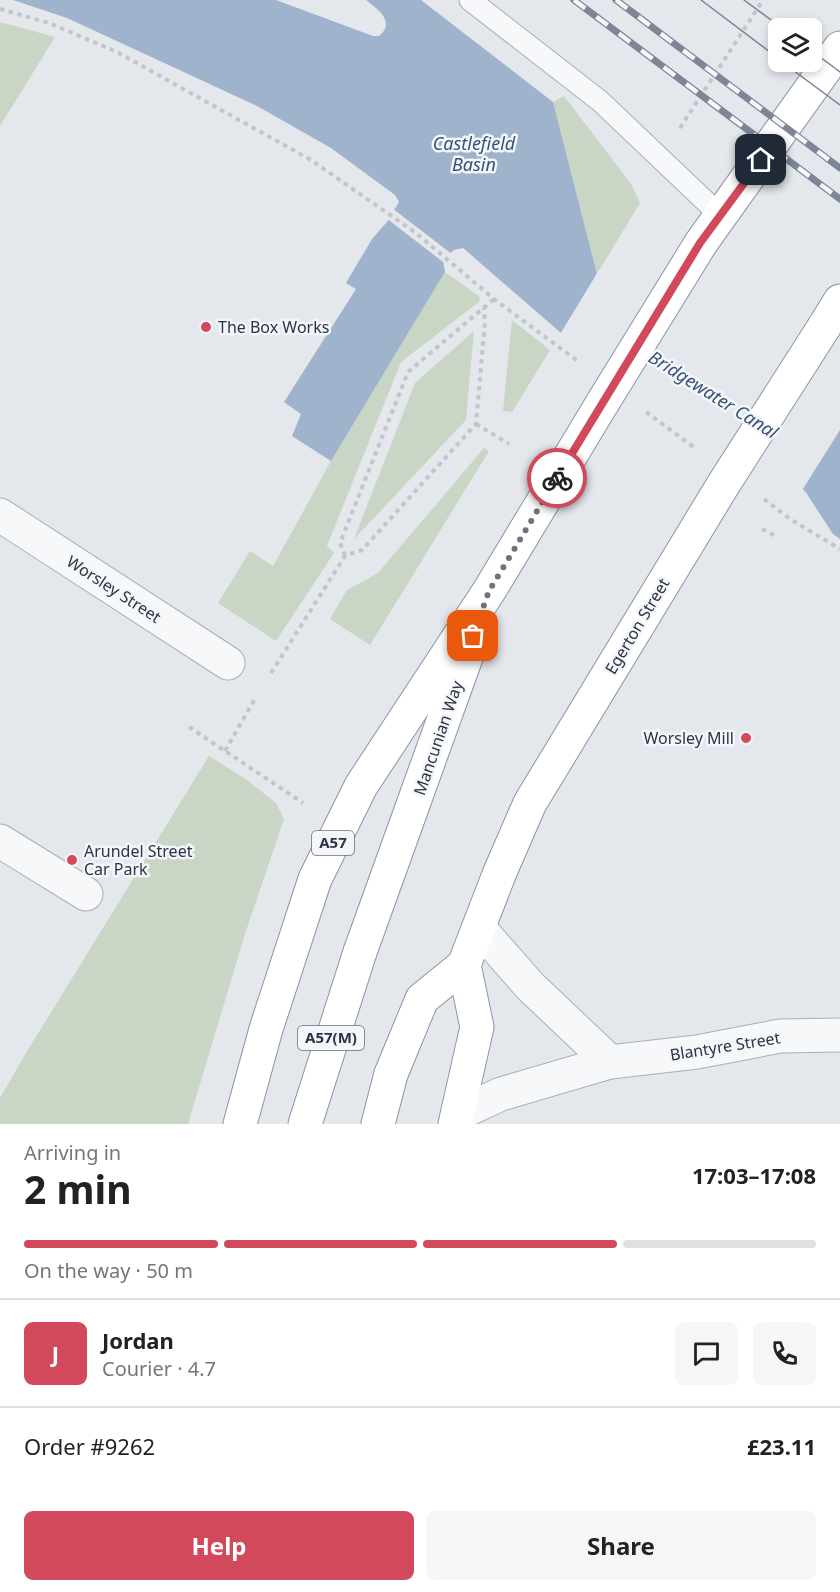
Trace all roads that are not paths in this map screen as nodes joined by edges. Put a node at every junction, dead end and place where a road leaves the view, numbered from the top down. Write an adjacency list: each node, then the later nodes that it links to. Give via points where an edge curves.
1 (470, 0): 3 (lane, via 600,101)
2 (840, 48): 3 (highway, A57)
3 (721, 216): 6 (highway, A57, bridge, via 700,243)
4 (832, 314): 10 (highway, Egerton Street, bridge, via 530,803)
5 (0, 515): 7 (street, Worsley Street)
6 (489, 591): 11 (highway, Mancunian Way / A57); 16 (highway, A57, via 361,786 315,879)
7 (228, 663)
8 (0, 841): 9 (street)
9 (86, 894)
10 (479, 928): 12 (highway, Egerton Street); 14 (street, via 531,987)
11 (360, 952): 17 (highway, A57(M))
12 (464, 965): 15 (highway, via 477,1027); 18 (highway, via 422,999 391,1074)
13 (840, 1035): 14 (street, Blantyre Street, via 780,1036 697,1052)
14 (610, 1062): 15 (street, Blantyre Street, via 501,1094)
15 (457, 1119)
16 (240, 1124)
17 (305, 1124)
18 (378, 1124)

